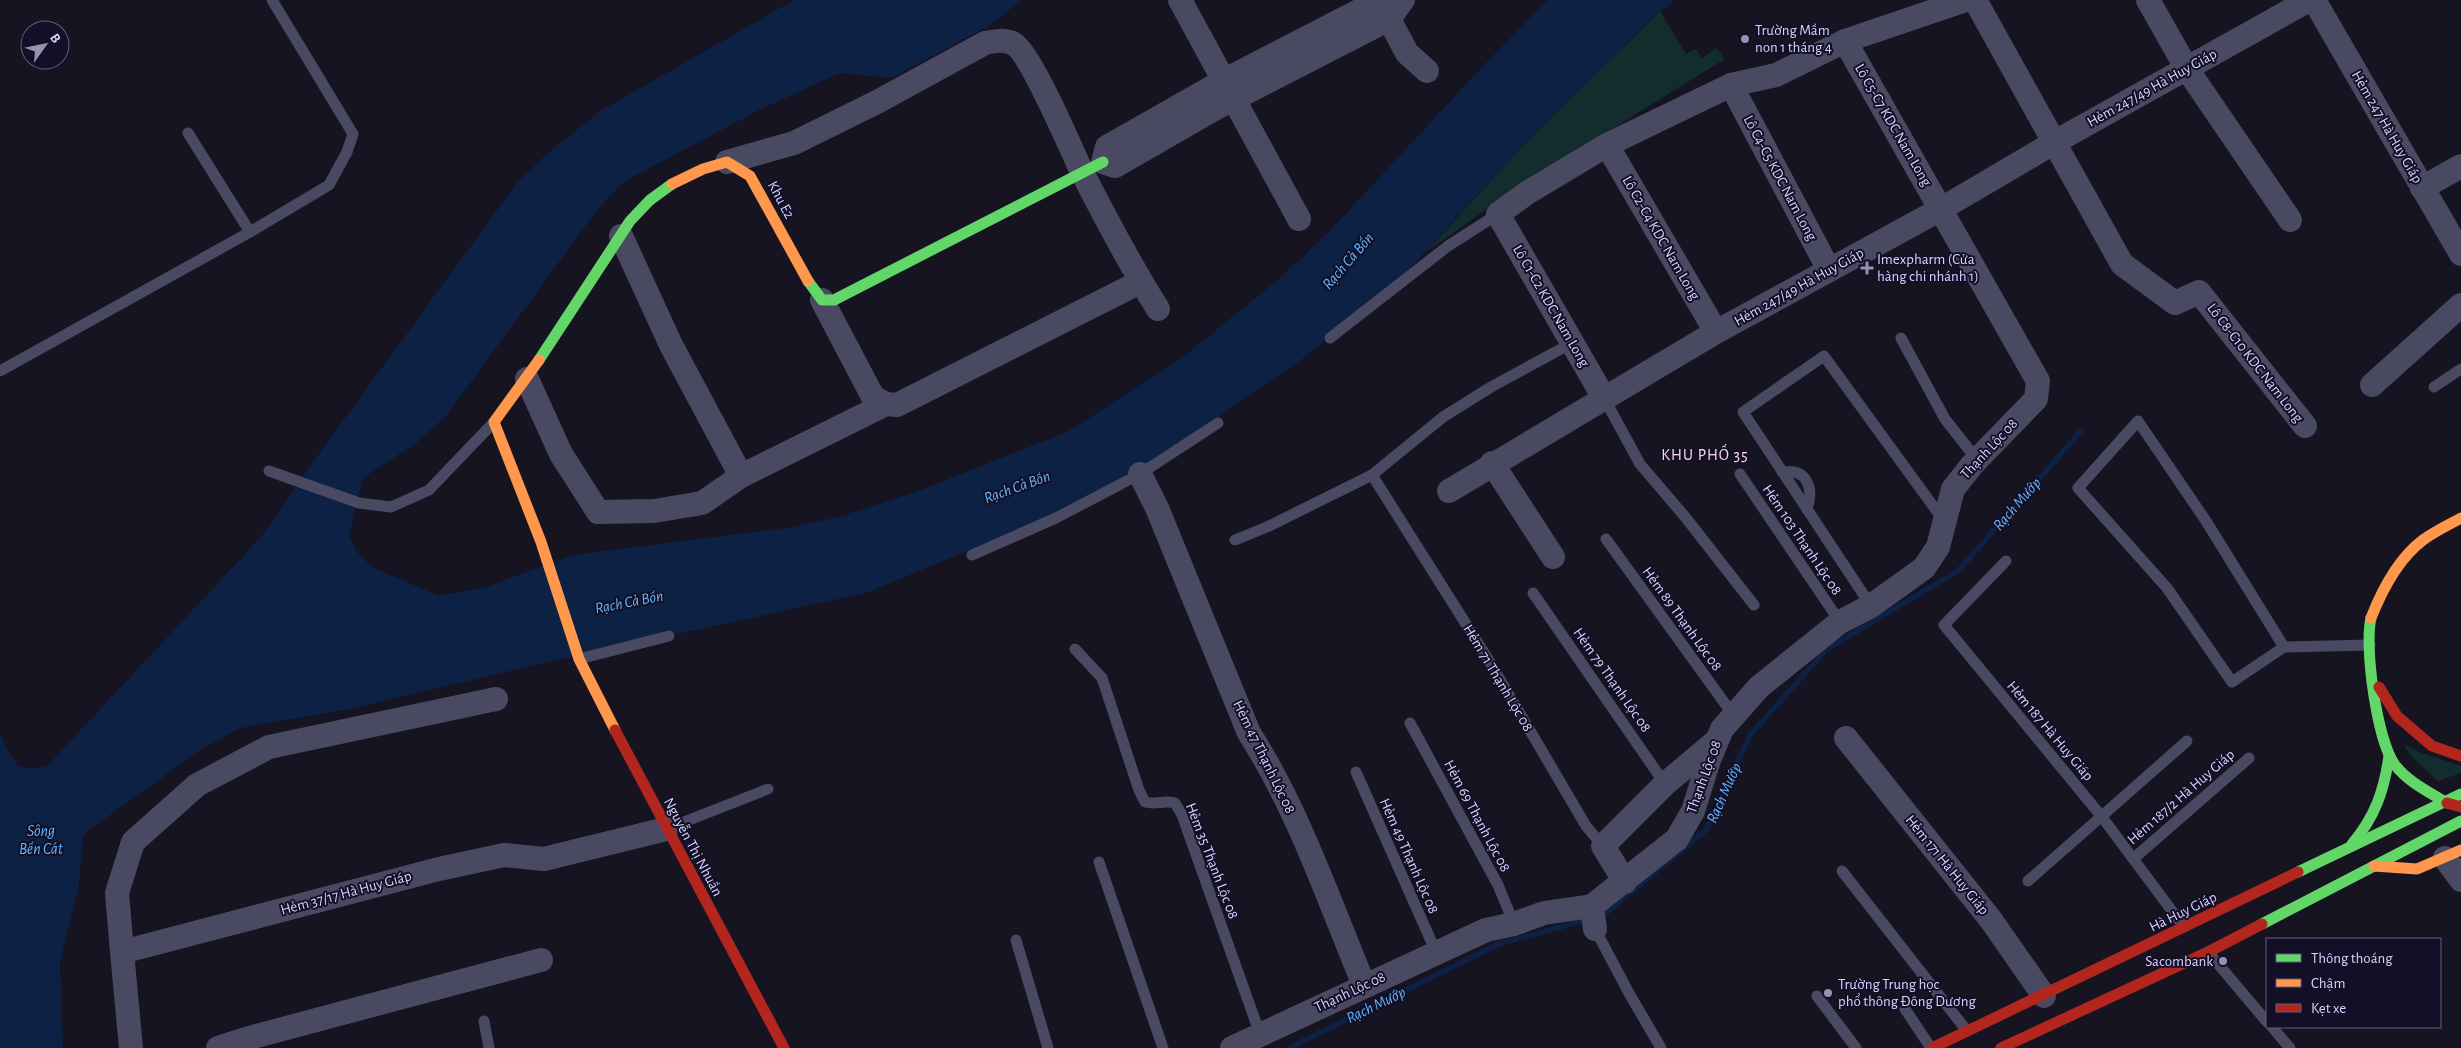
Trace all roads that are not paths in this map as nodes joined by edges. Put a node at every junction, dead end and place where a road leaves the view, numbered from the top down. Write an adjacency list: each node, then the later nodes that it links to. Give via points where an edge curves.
1 (272, 0): 26 (lane, via 353,134 329,185)
2 (1180, 0): 14 (street)
3 (1403, 0): 9 (street)
4 (1966, 0): 10 (street)
5 (1975, 0): 16 (street)
6 (2148, 0): 11 (street)
7 (2309, 0): 11 (street, Hẻm 247/49 Hà Huy Giáp)
8 (2314, 0): 21 (street, Hẻm 247 Hà Huy Giáp)
9 (1381, 5): 12 (street, via 1407,53); 14 (street)
10 (1845, 41): 13 (street, via 1776,75); 22 (street, Lô C5-C7 KDC Nam Long)
11 (2187, 69): 16 (street, Hẻm 247/49 Hà Huy Giáp); 25 (street)
12 (1427, 71)
13 (1732, 85): 17 (street); 29 (street, Lô C4-C5 KDC Nam Long)
14 (1229, 90): 20 (street, via 1115,166); 24 (street)
15 (188, 133): 26 (lane)
16 (2055, 142): 22 (street, Hẻm 247/49 Hà Huy Giáp); 48 (street, Lô C8-C10 KDC Nam Long, via 2122,264 2175,303 2199,292)
17 (1606, 145): 23 (street, via 1527,192); 34 (street, Lô C2-C4 KDC Nam Long)
18 (727, 162): 20 (street, via 794,143 877,102 985,42 1002,40 1015,44 1032,66); 27 (main road, via 703,167 660,192 639,210); 31 (main road, Khu E2, via 750,176 804,275)
19 (2461, 166): 21 (street)
20 (1093, 167): 30 (street); 31 (main road, via 834,300)
21 (2422, 188): 28 (street, Hẻm 247 Hà Huy Giáp)
22 (1941, 208): 29 (street, Hẻm 247/49 Hà Huy Giáp); 41 (street, Lô C5-C7 KDC Nam Long)
23 (1498, 214): 35 (lane, via 1448,246); 37 (street, Lô C1-C2 KDC Nam Long)
24 (1298, 220)
25 (2290, 220)
26 (250, 232): 39 (lane)
27 (621, 236): 40 (main road); 55 (street, via 671,345)
28 (2461, 254)
29 (1829, 270): 34 (street, Hẻm 247/49 Hà Huy Giáp)
30 (1140, 282): 33 (street); 45 (street, via 897,405)
31 (822, 300): 45 (street, via 873,397)
32 (2461, 306): 42 (street)
33 (1158, 310)
34 (1716, 332): 44 (street, Hẻm 247/49 Hà Huy Giáp)
35 (1330, 338)
36 (1901, 338): 49 (lane, via 1944,419)
37 (1572, 344): 44 (street, Lô C1-C2 KDC Nam Long); 54 (lane, via 1442,417)
38 (2461, 369): 43 (lane)
39 (0, 371)
40 (527, 379): 46 (main road); 55 (street, via 561,454 598,512 654,510 702,503)
41 (2038, 381): 49 (street, Thạnh Lộc 08, via 2036,399)
42 (2372, 384)
43 (2434, 388)
44 (1604, 398): 50 (street, Hẻm 247/49 Hà Huy Giáp); 65 (lane, via 1640,464)
45 (886, 404): 55 (street)
46 (494, 422): 51 (lane, via 428,490 391,507 359,503); 72 (main road, Nguyễn Thị Nhuần, via 541,542)
47 (1218, 423): 52 (lane)
48 (2305, 426)
49 (1978, 461): 58 (street, Thạnh Lộc 08, via 1953,489)
50 (1492, 463): 56 (street, Hẻm 247/49 Hà Huy Giáp); 62 (street)
51 (269, 471)
52 (1140, 474): 61 (lane, via 1056,518); 110 (street, Hẻm 47 Thạnh Lộc 08, via 1249,733 1270,765)
53 (1740, 474): 67 (lane, Hẻm 103 Thạnh Lộc 08)
54 (1372, 475): 59 (lane); 92 (lane, Hẻm 71 Thạnh Lộc 08, via 1488,659 1586,826)
55 (741, 476)
56 (1448, 490)
57 (2461, 518): 69 (main road, via 2414,547 2384,587 2369,628)
58 (1944, 521): 66 (street, Thạnh Lộc 08, via 1938,547 1924,568); 66 (lane, via 1824,356 1743,412)
59 (1235, 540)
60 (1606, 540): 75 (lane, Hẻm 89 Thạnh Lộc 08)
61 (972, 555)
62 (1553, 557)
63 (2006, 561): 89 (lane, Hẻm 187 Hà Huy Giáp, via 1944,625)
64 (1533, 593): 84 (lane, Hẻm 79 Thạnh Lộc 08)
65 (1754, 605)
66 (1871, 606): 67 (street, Thạnh Lộc 08)
67 (1840, 622): 75 (street, Thạnh Lộc 08, via 1759,687)
68 (669, 636): 72 (lane)
69 (2370, 645): 70 (lane); 73 (main road)
70 (2284, 647): 70 (lane, via 2232,682 2167,588 2078,488 2138,421)
71 (1075, 649): 118 (lane, Hẻm 35 Thạnh Lộc 08, via 1102,678 1145,802 1151,804 1167,800 1175,803 1182,815)
72 (579, 659): 91 (main road, Nguyễn Thị Nhuần)
73 (2373, 677): 80 (main road, via 2381,730); 81 (main road, via 2397,716 2432,746)
74 (496, 699): 106 (street, via 269,747 197,785 133,842 117,892)
75 (1734, 716): 78 (street, Thạnh Lộc 08, via 1722,729)
76 (1410, 723): 103 (lane, Hẻm 69 Thạnh Lộc 08, via 1498,886)
77 (1846, 738): 112 (street, Hẻm 171 Hà Huy Giáp, via 1991,920)
78 (1717, 741): 84 (street); 101 (street, Thạnh Lộc 08, via 1693,811 1677,839)
79 (2187, 741): 89 (lane)
80 (2389, 756): 87 (main road, via 2406,776); 93 (main road, via 2382,798 2372,821)
81 (2461, 756)
82 (2249, 758): 95 (lane, Hẻm 187/2 Hà Huy Giáp)
83 (1356, 772): 107 (lane, Hẻm 49 Thạnh Lộc 08)
84 (1665, 784): 92 (street)
85 (768, 789): 91 (lane)
86 (2461, 794): 87 (main road, Hà Huy Giáp)
87 (2447, 803): 88 (main road); 93 (main road, Hà Huy Giáp)
88 (2461, 807)
89 (2102, 817): 95 (lane, Hẻm 187 Hà Huy Giáp); 99 (lane)
90 (2461, 821): 97 (main road)
91 (666, 829): 106 (street, Hẻm 37/17 Hà Huy Giáp, via 544,859 504,856 439,869); 122 (main road, Nguyễn Thị Nhuần)
92 (1602, 846): 101 (street, Hẻm 71 Thạnh Lộc 08)
93 (2350, 847): 104 (main road, Hà Huy Giáp)
94 (2453, 854): 97 (main road, via 2417,869); 100 (street)
95 (2134, 859): 104 (lane, Hẻm 187 Hà Huy Giáp)
96 (1099, 862): 124 (lane)
97 (2374, 866): 108 (main road)
98 (1842, 871): 117 (lane)
99 (2028, 880)
100 (2461, 880)
101 (1625, 882): 102 (street, Thạnh Lộc 08)
102 (1593, 916): 103 (street, Thạnh Lộc 08, via 1544,914); 126 (lane, via 1630,995)
103 (1514, 924): 107 (street, Thạnh Lộc 08, via 1486,930)
104 (2185, 928): 112 (main road, Hà Huy Giáp)
105 (1016, 940): 123 (lane)
106 (122, 952): 119 (street)
107 (1436, 952): 110 (street, Thạnh Lộc 08)
108 (2208, 952): 115 (lane); 129 (main road)
109 (541, 960): 120 (street)
110 (1364, 985): 118 (street, Thạnh Lộc 08)
111 (1817, 996): 127 (lane)
112 (2044, 996): 117 (main road, Hà Huy Giáp)
113 (1905, 1009): 128 (lane)
114 (484, 1021): 121 (lane)
115 (2266, 1021)
116 (2273, 1028): 130 (lane)
117 (1968, 1032): 128 (main road, Hà Huy Giáp)
118 (1260, 1034): 125 (street, Thạnh Lộc 08)
119 (131, 1048)
120 (218, 1048)
121 (488, 1048)
122 (784, 1048)
123 (1048, 1048)
124 (1163, 1048)
125 (1232, 1048)
126 (1661, 1048)
127 (1856, 1048)
128 (1932, 1048)
129 (2001, 1048)
130 (2290, 1048)

